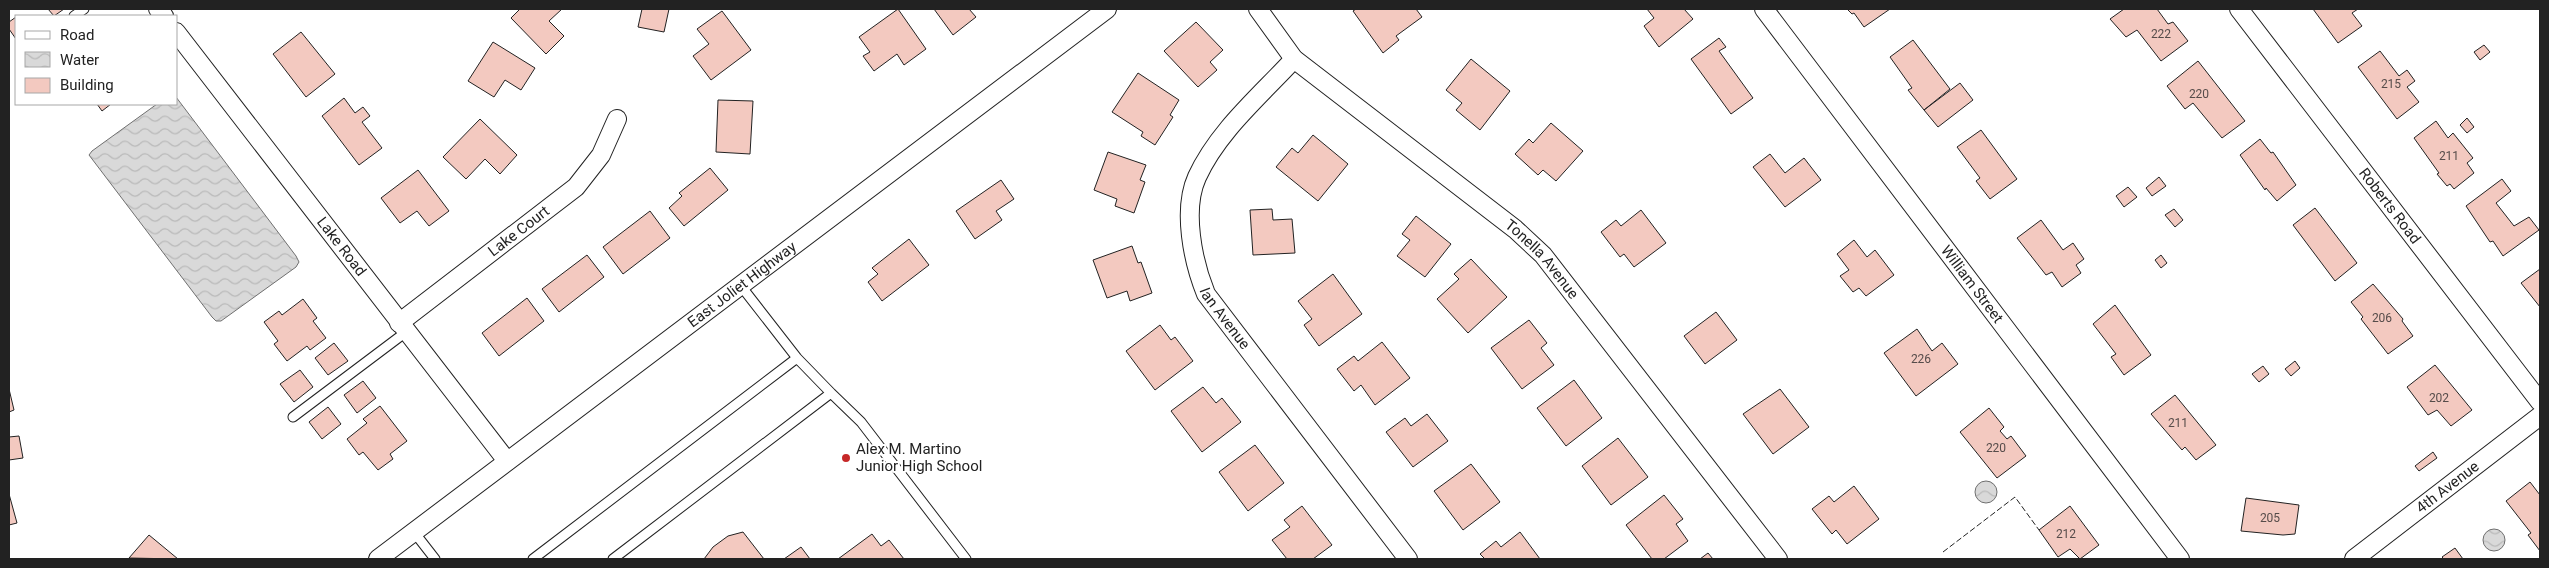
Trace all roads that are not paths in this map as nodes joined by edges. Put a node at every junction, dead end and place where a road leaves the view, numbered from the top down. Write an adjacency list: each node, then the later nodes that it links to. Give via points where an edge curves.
1 (1107, 9): 8 (street, East Joliet Highway)
2 (1258, 9): 6 (street, Tonella Avenue)
3 (1764, 9): 24 (street, William Street)
4 (2239, 9): 12 (street, Roberts Road)
5 (178, 35): 9 (street, Lake Road)
6 (1294, 59): 22 (street, Ian Avenue, via 1220,138 1196,179 1189,220 1195,268 1206,294); 23 (street, Tonella Avenue, via 1515,229 1543,256)
7 (617, 119): 9 (street, Lake Court, via 601,155 576,187)
8 (741, 286): 10 (lane); 15 (street, East Joliet Highway)
9 (402, 327): 14 (lane); 15 (street, Lake Road)
10 (796, 358): 11 (lane); 19 (lane)
11 (831, 393): 20 (lane); 21 (lane, via 860,422)
12 (2540, 402)
13 (2540, 416): 25 (street, 4th Avenue)
14 (293, 417)
15 (507, 461): 16 (street, East Joliet Highway)
16 (414, 532): 17 (street, East Joliet Highway); 18 (lane)
17 (378, 559)
18 (435, 559)
19 (533, 559)
20 (614, 559)
21 (966, 559)
22 (1408, 559)
23 (1778, 559)
24 (2180, 559)
25 (2354, 559)

